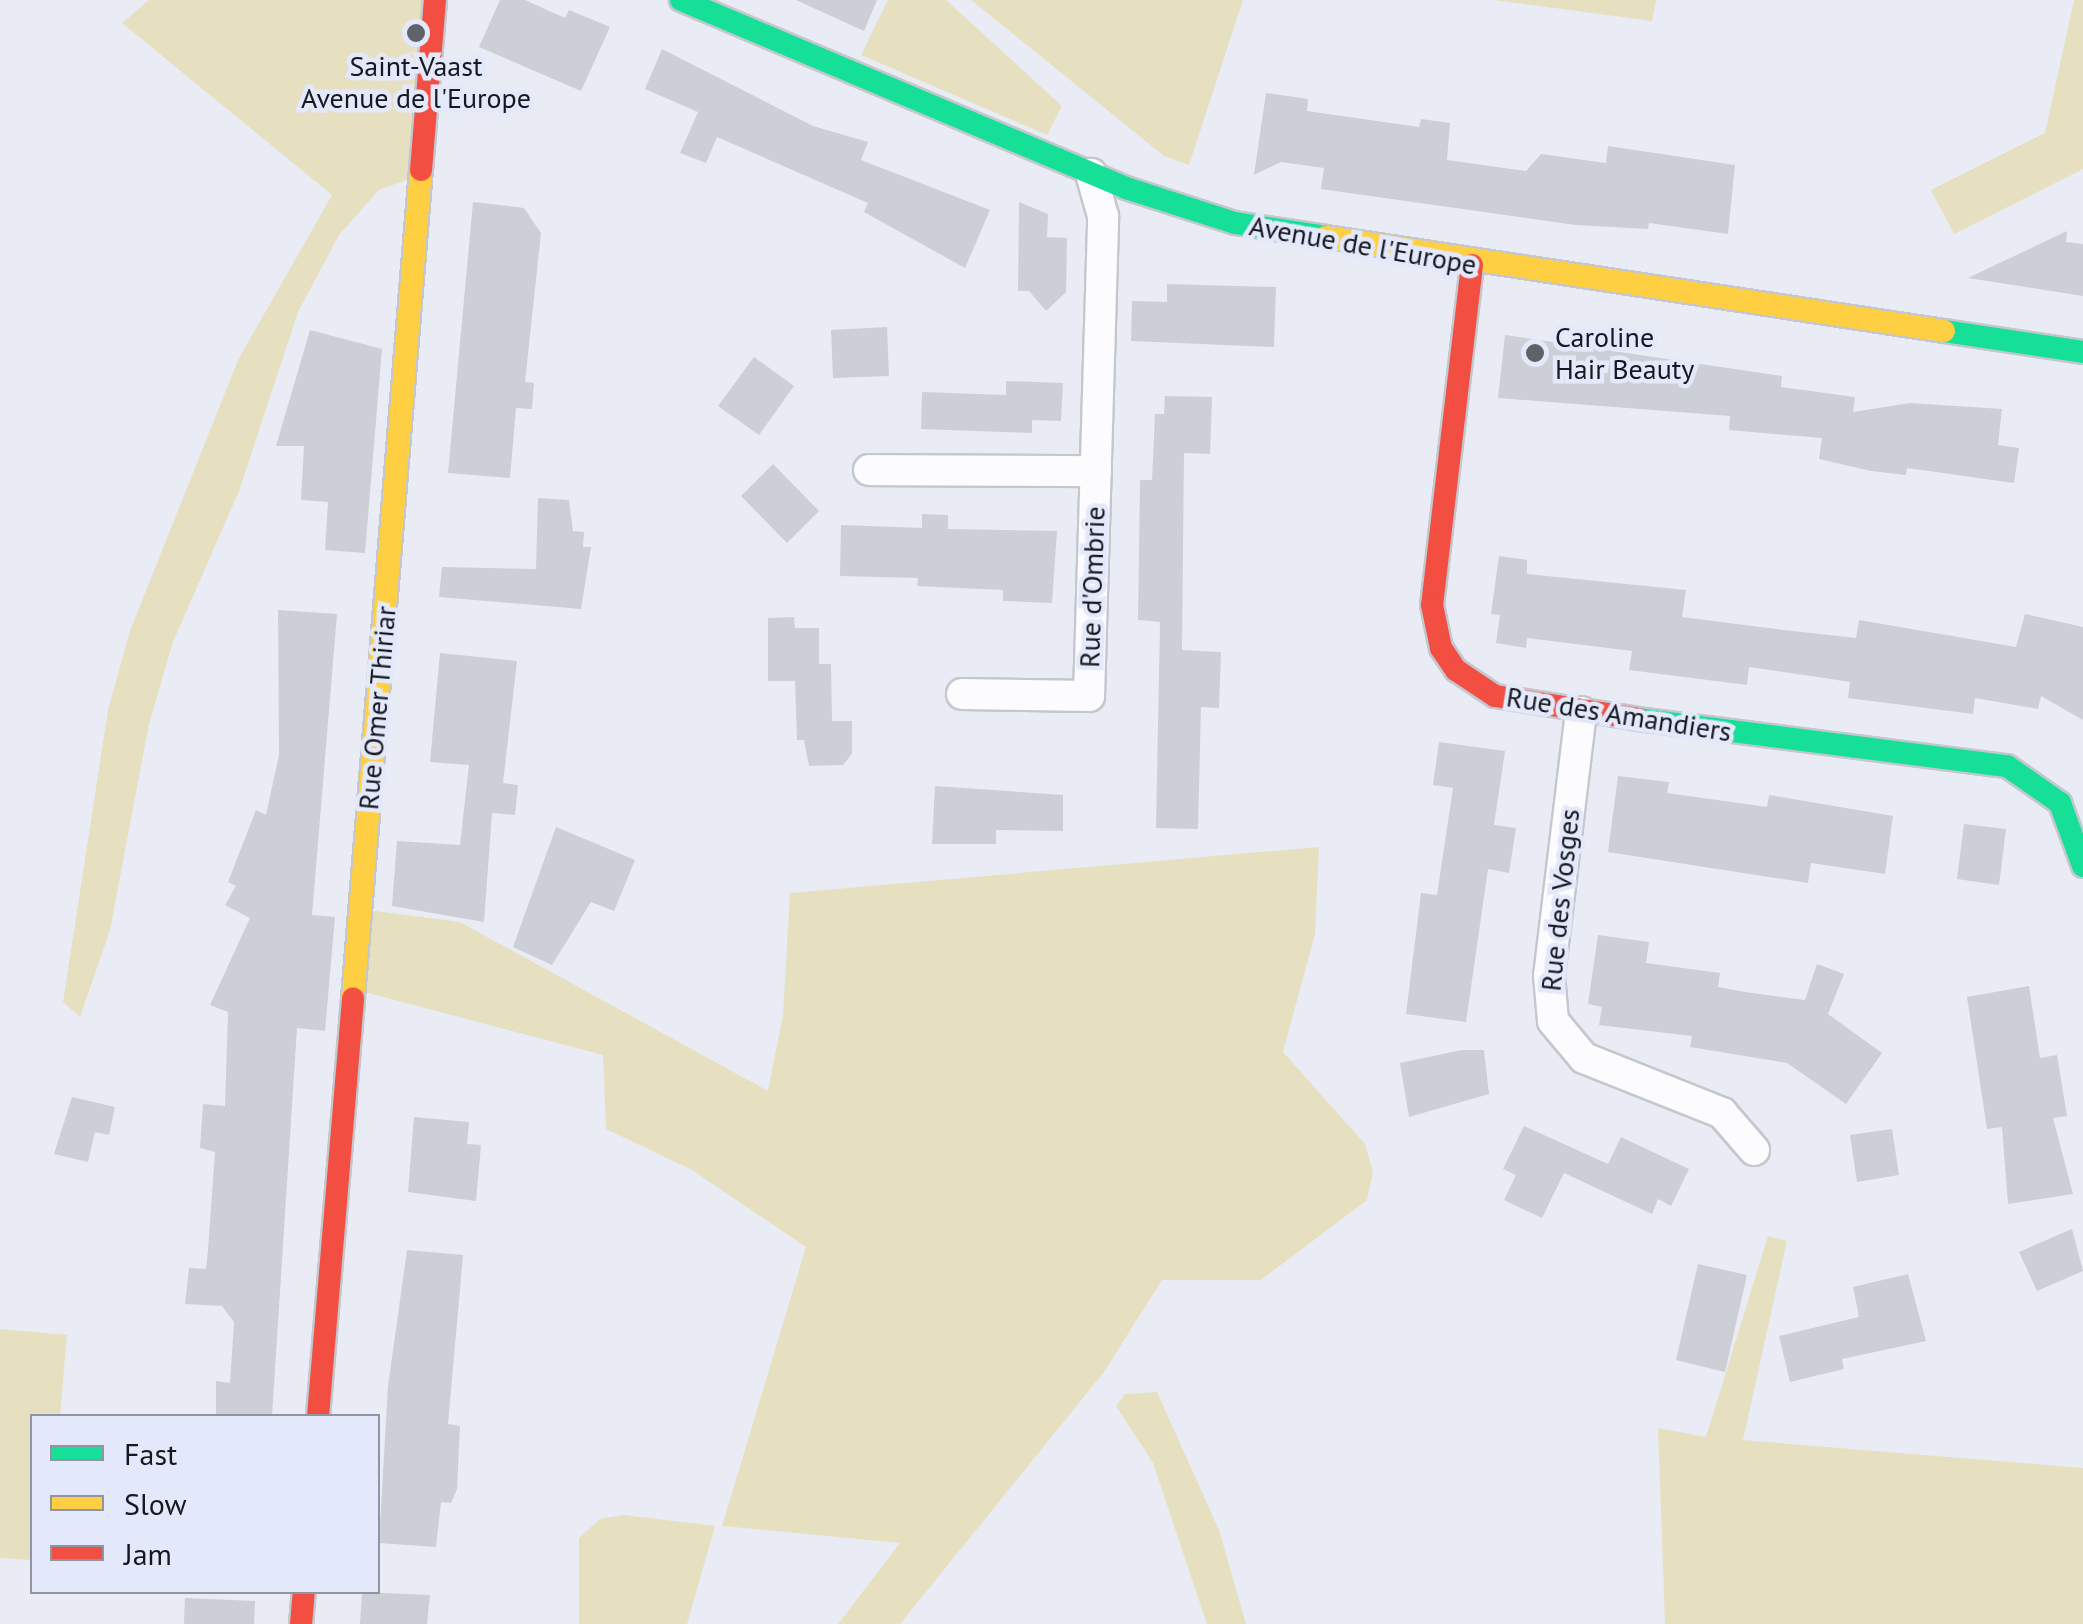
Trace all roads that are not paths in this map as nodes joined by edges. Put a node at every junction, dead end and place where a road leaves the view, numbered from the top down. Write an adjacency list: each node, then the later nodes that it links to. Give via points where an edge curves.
1 (435, 0): 12 (street, Rue Omer Thiriar)
2 (681, 0): 3 (street, Avenue de l'Europe)
3 (1091, 174): 4 (street, Avenue de l'Europe, via 1235,223); 7 (street, Rue d'Ombrie, via 1103,216)
4 (1472, 265): 5 (street, Avenue de l'Europe); 9 (street, Rue des Amandiers, via 1433,626 1441,648 1474,685)
5 (2083, 352)
6 (869, 470): 7 (street, Rue d'Ombrie)
7 (1096, 471): 8 (street, Rue d'Ombrie, via 1089,696)
8 (962, 694)
9 (1581, 712): 10 (street, Rue des Amandiers, via 2007,766 2060,803); 11 (street, Rue des Vosges, via 1550,975 1553,1021 1584,1058 1722,1113)
10 (2083, 866)
11 (1754, 1150)
12 (318, 1414)
13 (304, 1594): 14 (street)
14 (301, 1624)

